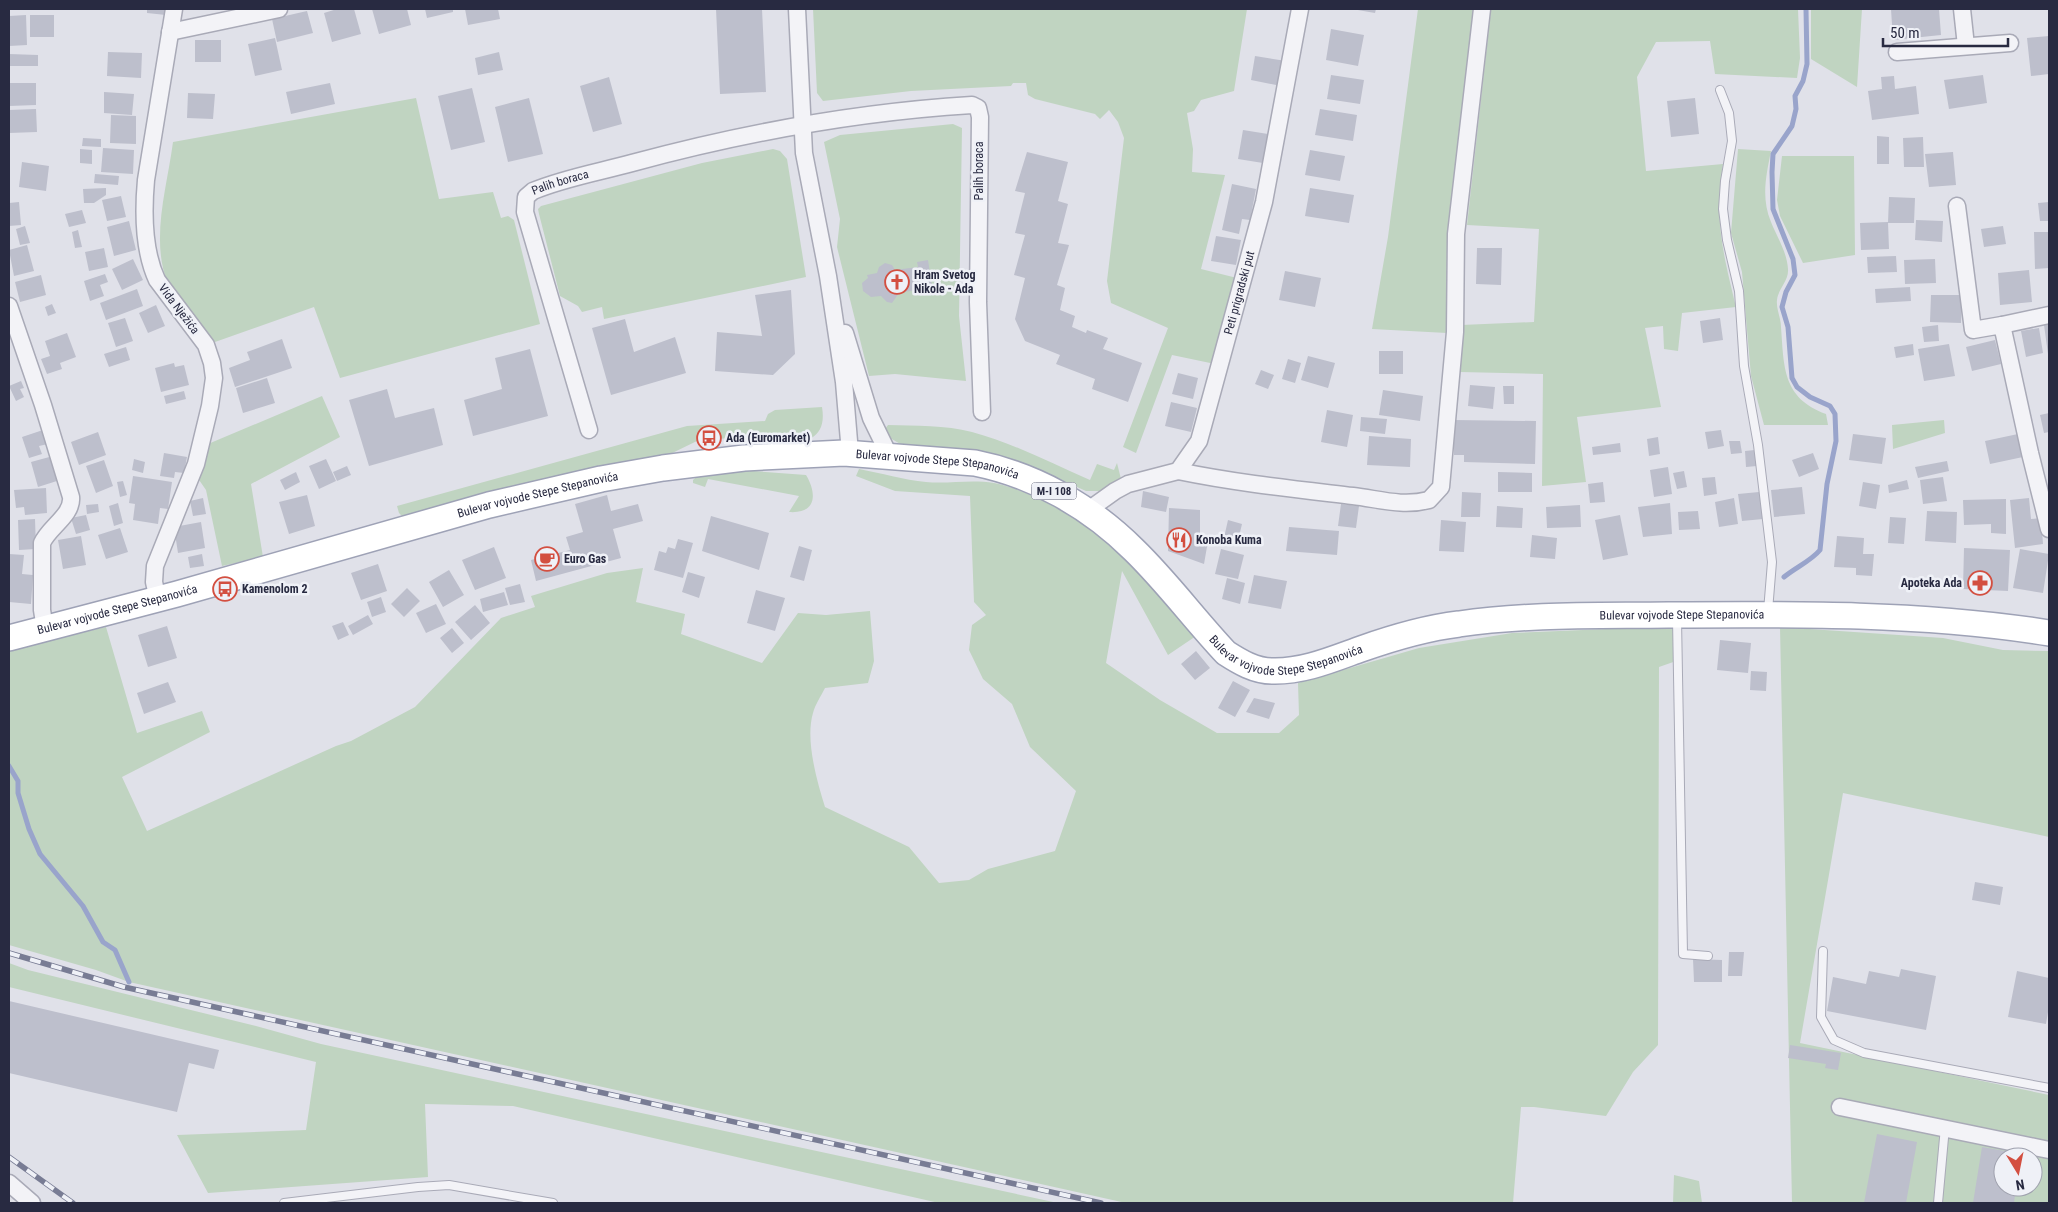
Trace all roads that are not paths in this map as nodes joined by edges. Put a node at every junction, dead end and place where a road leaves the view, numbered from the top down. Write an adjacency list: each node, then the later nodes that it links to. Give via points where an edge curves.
1 (174, 9): 7 (street, Vida Nježića)
2 (279, 9): 7 (street)
3 (797, 9): 12 (street)
4 (1300, 9): 22 (street, Peti prigradski put, via 1264,202 1208,414 1199,441)
5 (1482, 9): 22 (street, via 1456,234 1454,340 1441,487 1429,500 1401,504 1234,482)
6 (1962, 9): 9 (street)
7 (170, 32): 25 (street, Vida Nježića, via 146,180 144,205 149,253 157,280 206,345 214,378 196,464 155,566)
8 (2010, 43): 9 (street)
9 (1966, 46): 10 (street)
10 (1897, 52)
11 (1720, 90): 27 (lane, via 1729,113 1732,141 1723,209 1739,290 1744,366 1758,445 1772,562)
12 (803, 125): 14 (street, via 804,153); 18 (street, Palih boraca, via 903,109 972,105 978,108 978,302); 19 (street, Palih boraca, via 682,149 545,186 526,197 525,212)
13 (1957, 206): 17 (street, via 1973,330)
14 (828, 276): 20 (street, via 844,382); 21 (street, via 871,418)
15 (9, 306): 28 (street, via 71,497 70,507 42,543)
16 (2049, 315): 17 (street)
17 (2002, 325): 24 (street)
18 (982, 412)
19 (589, 430)
20 (850, 453): 21 (main road, Bulevar vojvode Stepe Stepanovića / M-I 108); 25 (main road, Bulevar vojvode Stepe Stepanovića / M-I 108, via 744,458 601,479 489,505)
21 (889, 456): 23 (main road, Bulevar vojvode Stepe Stepanovića / M-I 108, via 994,467 1034,482)
22 (1178, 470): 23 (street, via 1128,484)
23 (1087, 511): 26 (main road, Bulevar vojvode Stepe Stepanovića / M-I 108, via 1134,549 1226,653 1257,669 1272,671 1307,667 1396,638 1459,624 1530,617)
24 (2049, 529)
25 (158, 600): 28 (main road, Bulevar vojvode Stepe Stepanovića / M-I 108)
26 (1677, 615): 27 (main road, Bulevar vojvode Stepe Stepanovića / M-I 108); 32 (lane, via 1683,954)
27 (1767, 615): 29 (main road, Bulevar vojvode Stepe Stepanovića / M-I 108, via 1876,616)
28 (45, 629): 30 (main road, Bulevar vojvode Stepe Stepanovića / M-I 108)
29 (2049, 633)
30 (9, 638)
31 (1823, 951): 33 (lane, via 1821,1016 1834,1040 1864,1053)
32 (1708, 956)
33 (2049, 1088)
34 (1840, 1107): 35 (street)
35 (1945, 1128): 36 (street); 41 (lane)
36 (2049, 1150)
37 (9, 1183): 38 (street)
38 (32, 1203)
39 (284, 1203): 40 (lane, via 449,1186)
40 (553, 1203)
41 (1938, 1203)

